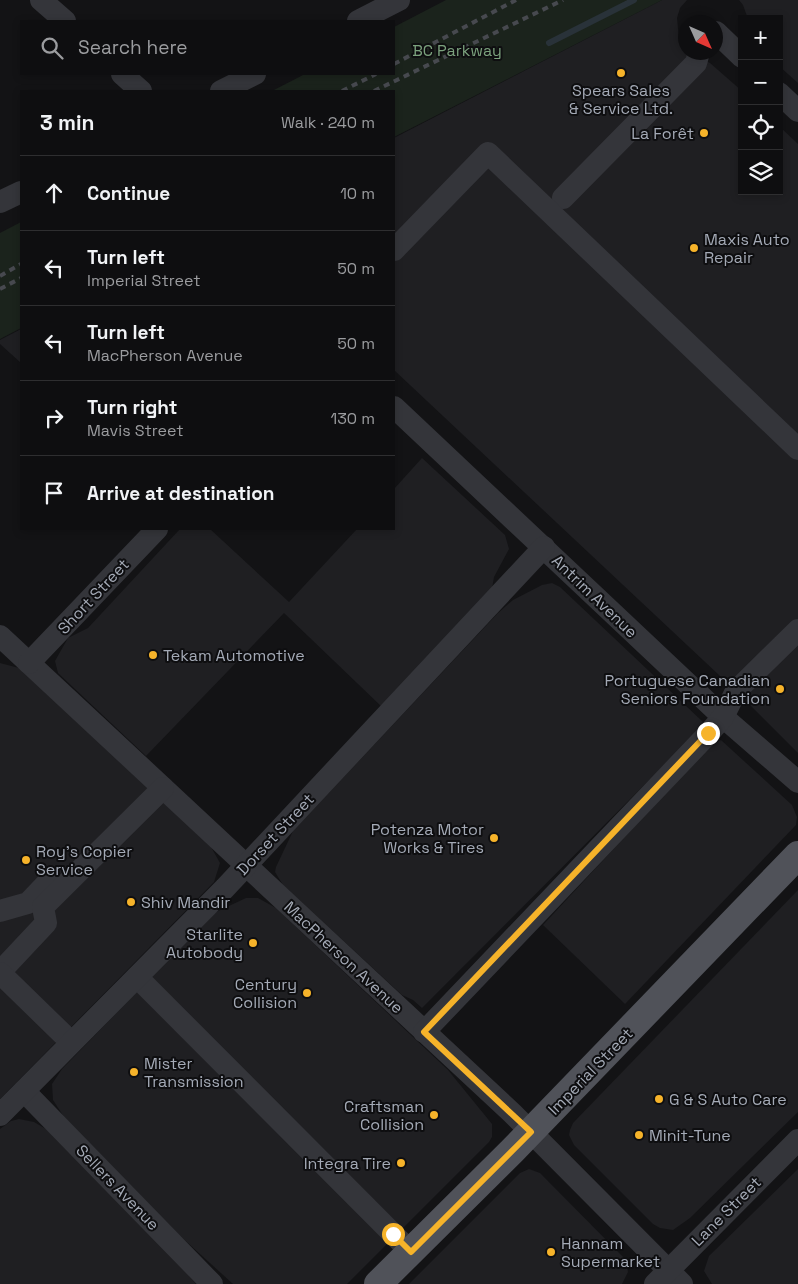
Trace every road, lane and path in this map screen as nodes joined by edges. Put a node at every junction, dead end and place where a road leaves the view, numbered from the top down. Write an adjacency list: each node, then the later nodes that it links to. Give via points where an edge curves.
1 (42, 0): 3 (street)
2 (399, 0): 4 (street)
3 (64, 20)
4 (360, 20)
5 (723, 39): 6 (street)
6 (738, 53)
7 (697, 60): 15 (street)
8 (123, 75): 10 (street)
9 (253, 75): 11 (street)
10 (140, 90)
11 (223, 90)
12 (783, 97): 13 (street)
13 (798, 111)
14 (20, 192): 16 (street)
15 (563, 198)
16 (0, 202)
17 (395, 249): 19 (street, via 488,153)
18 (395, 408): 21 (street, Antrim Avenue)
19 (798, 449)
20 (156, 530): 24 (street, Short Street)
21 (544, 547): 25 (street, Antrim Avenue); 29 (street, Dorset Street)
22 (798, 630): 25 (street, via 736,691)
23 (0, 636): 24 (street, MacPherson Avenue)
24 (30, 663): 26 (street, MacPherson Avenue)
25 (723, 717): 27 (street, Antrim Avenue); 33 (street)
26 (157, 782): 29 (street, MacPherson Avenue); 30 (street, via 28,903); 31 (street, via 43,908 46,923)
27 (798, 782)
28 (798, 855): 37 (main road, Imperial Street)
29 (246, 866): 32 (street, Dorset Street); 33 (street, MacPherson Avenue)
30 (0, 911)
31 (0, 973): 34 (street)
32 (137, 976): 34 (street, Dorset Street); 39 (street)
33 (424, 1032): 37 (street, MacPherson Avenue)
34 (71, 1042): 35 (street, Dorset Street)
35 (24, 1091): 36 (street, Dorset Street); 41 (street, Sellers Avenue)
36 (0, 1115)
37 (531, 1132): 39 (main road, Imperial Street); 40 (street, MacPherson Avenue)
38 (798, 1140): 40 (street, Lane Street)
39 (411, 1252): 42 (main road, Imperial Street)
40 (669, 1279)
41 (212, 1284)
42 (378, 1284)

